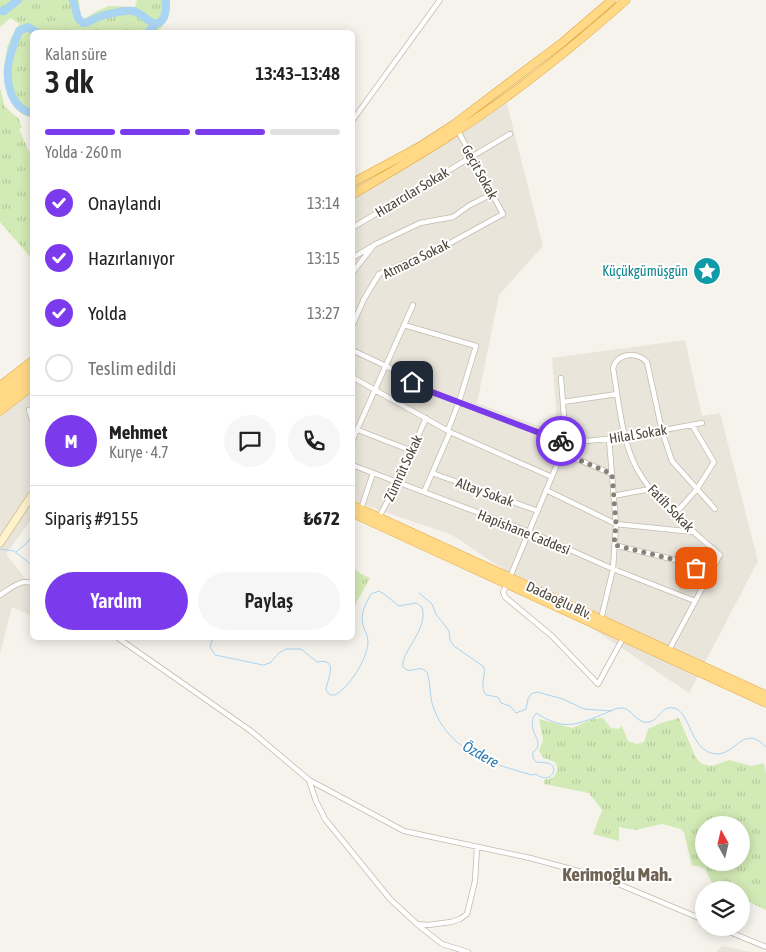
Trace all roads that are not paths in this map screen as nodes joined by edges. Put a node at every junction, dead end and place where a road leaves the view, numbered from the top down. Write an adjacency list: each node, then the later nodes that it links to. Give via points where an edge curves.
1 (440, 0): 4 (street)
2 (612, 0): 8 (highway, via 563,42 453,125)
3 (626, 0): 5 (highway, via 524,83)
4 (355, 117)
5 (458, 131): 7 (street, Geçit Sokak); 9 (highway)
6 (510, 134): 7 (street, Hızarcılar Sokak)
7 (471, 156): 10 (street, Geçit Sokak); 12 (street, Hızarcılar Sokak)
8 (355, 181)
9 (355, 193)
10 (492, 194): 11 (street, Geçit Sokak); 13 (street, via 453,217 420,223)
11 (503, 214): 17 (street, Atmaca Sokak, via 443,247 379,274)
12 (355, 226)
13 (374, 244): 14 (street); 15 (street)
14 (355, 256)
15 (355, 269)
16 (413, 305): 18 (street)
17 (355, 319)
18 (404, 325): 21 (street); 31 (street, via 476,346)
19 (355, 351): 21 (street, Hilal Sokak)
20 (30, 362): 25 (highway)
21 (386, 366): 28 (street); 31 (street, Hilal Sokak, via 424,389)
22 (30, 372): 30 (highway)
23 (561, 378): 32 (street)
24 (355, 379): 28 (street)
25 (0, 386)
26 (30, 386): 30 (highway)
27 (30, 387): 33 (highway)
28 (376, 390): 34 (street); 37 (street)
29 (618, 394): 32 (street); 39 (street, Fatih Sokak, via 613,368 616,362 632,354 648,362); 41 (street, Fatih Sokak)
30 (0, 400)
31 (459, 402): 38 (street); 43 (street, Hilal Sokak)
32 (563, 402): 43 (street)
33 (0, 412)
34 (426, 418): 38 (street); 44 (street, Zümrüt Sokak)
35 (702, 423): 36 (street, Hilal Sokak)
36 (692, 425): 39 (street, Hilal Sokak); 53 (street, via 714,462)
37 (358, 430): 40 (street); 44 (street)
38 (449, 431): 48 (street); 50 (street)
39 (662, 431): 41 (street, Hilal Sokak); 53 (street, via 672,461)
40 (355, 436)
41 (626, 437): 42 (street, Hilal Sokak); 52 (street, Fatih Sokak, via 637,468)
42 (608, 439): 43 (street, Hilal Sokak); 49 (street)
43 (566, 443): 45 (street)
44 (412, 452): 51 (street, Zümrüt Sokak)
45 (563, 453): 49 (street); 50 (street)
46 (355, 466): 47 (street, Hapishane Caddesi)
47 (373, 473): 51 (street, Hapishane Caddesi); 59 (street)
48 (432, 473): 55 (street); 61 (street, Altay Sokak)
49 (612, 474): 56 (street)
50 (552, 477): 54 (street)
51 (398, 482): 55 (street, Hapishane Caddesi); 64 (street, Zümrüt Sokak)
52 (650, 489): 56 (street); 63 (street, Fatih Sokak)
53 (697, 489): 60 (street); 63 (street)
54 (546, 490): 61 (street); 65 (street)
55 (424, 492): 66 (street, Hapishane Caddesi)
56 (614, 496): 65 (street)
57 (30, 498): 68 (main road)
58 (355, 506): 59 (highway, Dadaoğlu Blv.)
59 (362, 509): 64 (highway, Dadaoğlu Blv.)
60 (715, 509)
61 (538, 511): 66 (street)
62 (355, 514): 72 (highway, Dadaoğlu Blv.)
63 (675, 514): 67 (street, Fatih Sokak)
64 (379, 517): 72 (highway, Dadaoğlu Blv.)
65 (616, 524): 67 (street); 69 (street)
66 (530, 532): 70 (street, Hapishane Caddesi); 72 (street)
67 (694, 532): 71 (street, Fatih Sokak, via 720,555)
68 (1, 540)
69 (614, 545): 70 (street); 71 (street, via 672,559)
70 (613, 569): 75 (street, Hapishane Caddesi); 76 (street)
71 (711, 573): 75 (street, Fatih Sokak)
72 (508, 580): 76 (highway, Dadaoğlu Blv.); 77 (highway, Dadaoğlu Blv.); 77 (street, via 503,592 505,597 552,636 598,684)
73 (30, 582): 74 (street, via 18,584)
74 (0, 595)
75 (695, 601): 79 (street, Fatih Sokak)
76 (601, 619): 79 (highway, Dadaoğlu Blv.)
77 (623, 638): 81 (highway, Dadaoğlu Blv.)
78 (121, 640): 82 (street, via 251,731)
79 (669, 650): 80 (highway, Dadaoğlu Blv.)
80 (766, 695)
81 (766, 703)
82 (309, 780): 83 (street, via 404,831); 85 (street, via 329,824 390,899)
83 (477, 847): 84 (street, via 604,878); 85 (street, via 467,914 451,922)
84 (695, 916)
85 (416, 924): 88 (street, via 442,944)
86 (739, 936): 87 (street)
87 (766, 947)
88 (468, 952)

